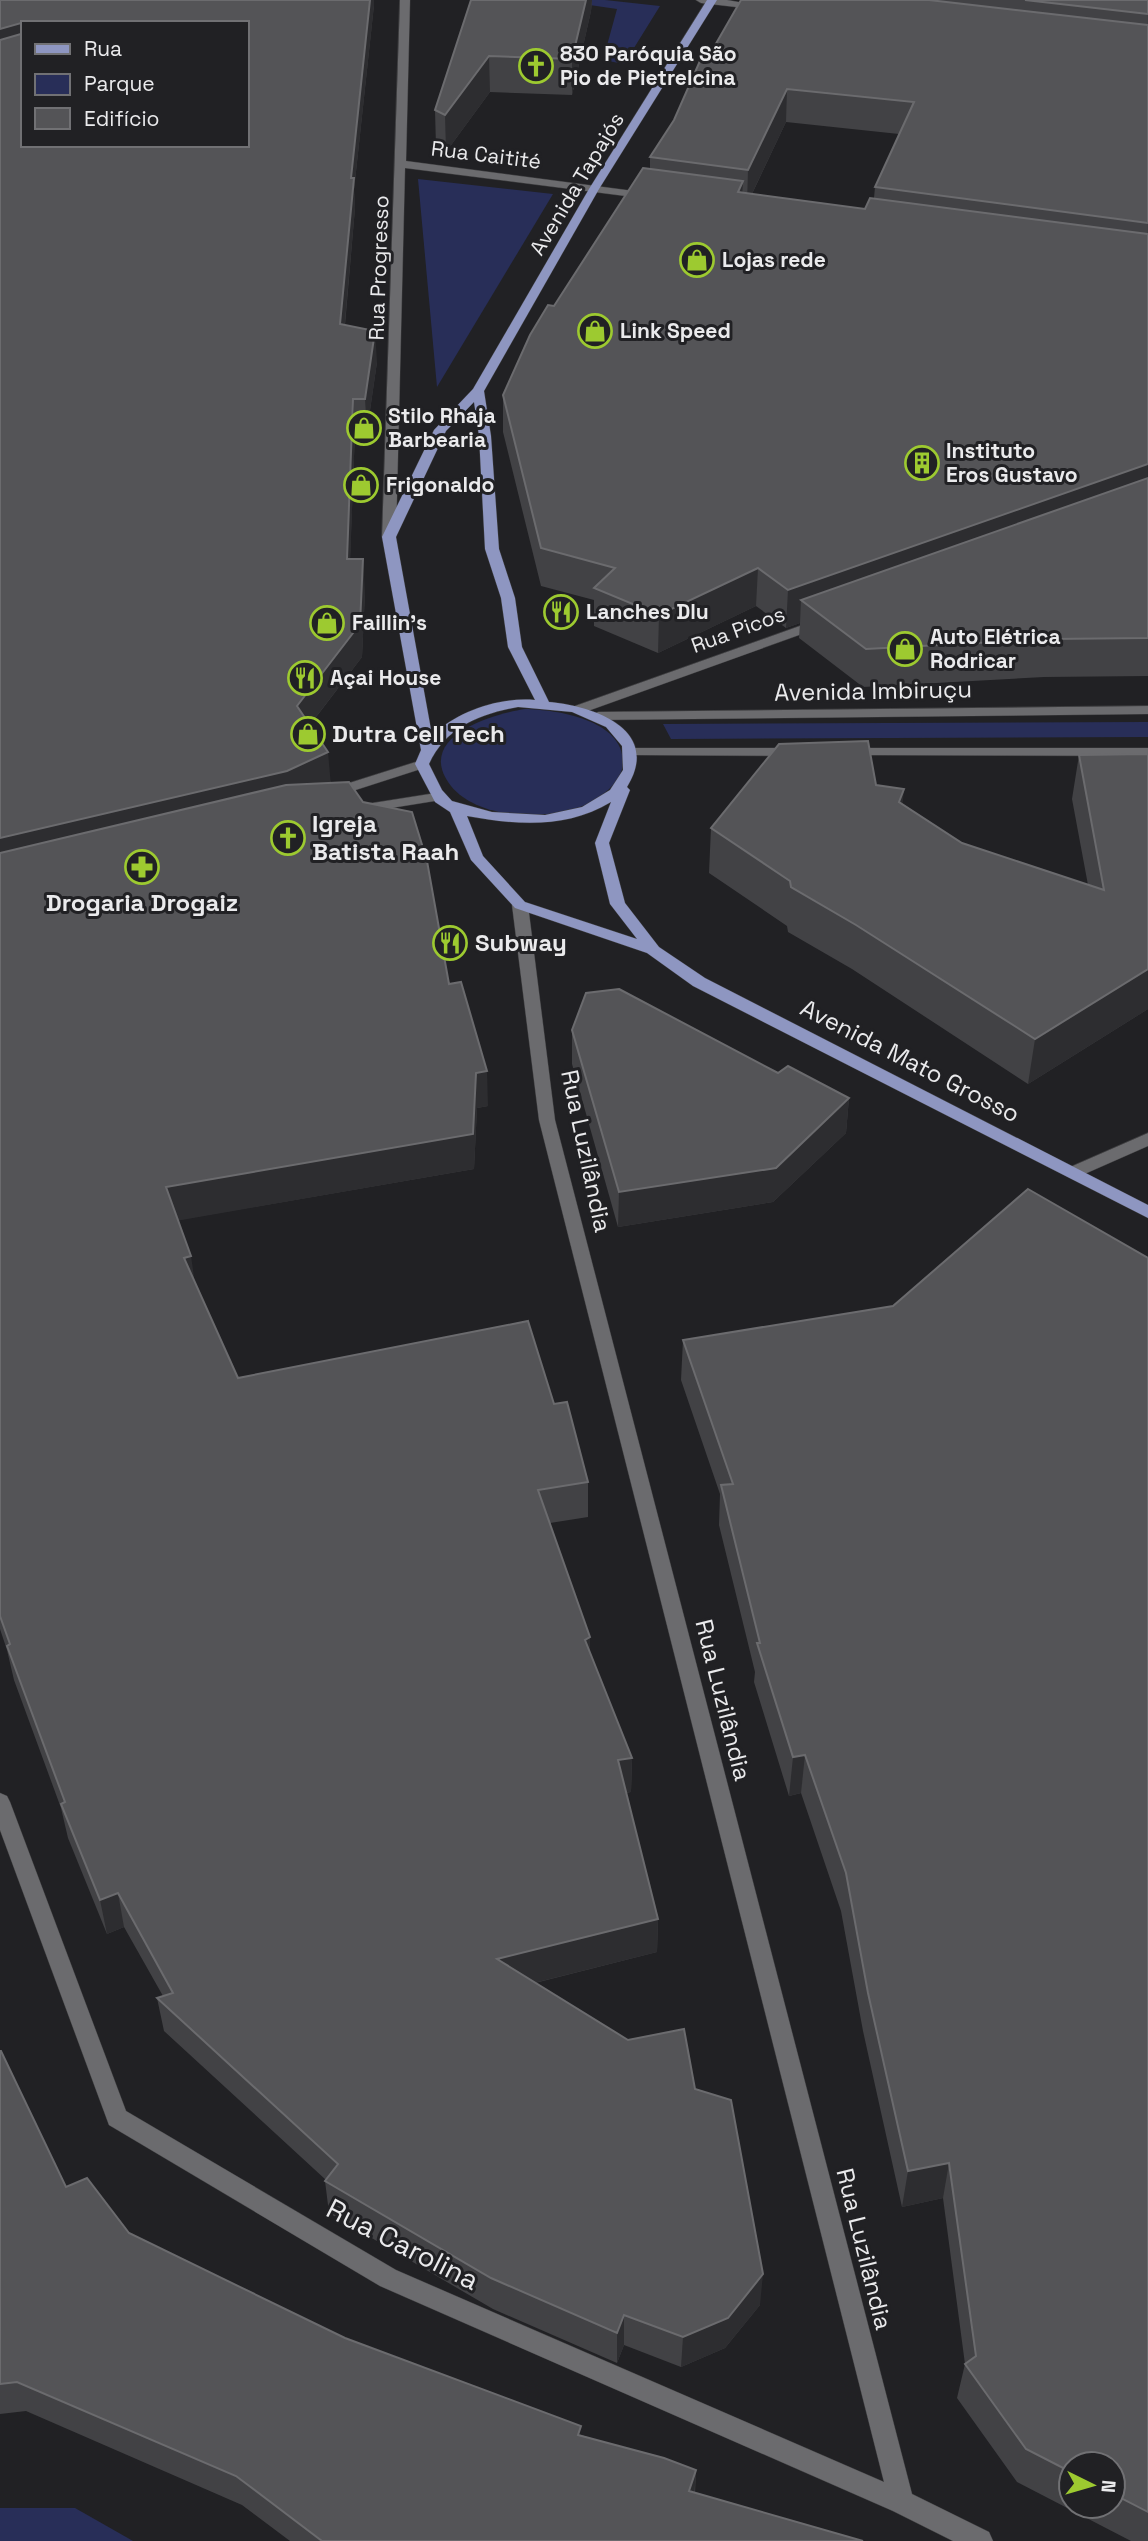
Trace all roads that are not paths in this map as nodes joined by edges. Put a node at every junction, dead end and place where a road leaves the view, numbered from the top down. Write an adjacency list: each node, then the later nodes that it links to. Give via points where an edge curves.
1 (405, 0): 4 (street, Rua Progresso)
2 (708, 0): 3 (street); 5 (main road, Avenida Tapajós)
3 (780, 9)
4 (402, 164): 5 (street, Rua Caitité); 8 (street, Rua Progresso)
5 (594, 189): 6 (street, Rua Caitité); 7 (main road, Avenida Tapajós)
6 (664, 198)
7 (478, 391): 8 (main road, Avenida Tapajós, via 440,430); 10 (main road, via 492,549 508,598 515,647)
8 (389, 537): 14 (main road)
9 (838, 617): 11 (street, Rua Picos)
10 (543, 703): 11 (main road); 14 (main road, via 499,706 471,714)
11 (580, 709): 13 (main road)
12 (1148, 710): 13 (street, Avenida Imbiruçu)
13 (598, 716): 15 (main road, via 626,739)
14 (427, 748): 17 (main road)
15 (632, 752): 16 (street); 18 (main road)
16 (1148, 752)
17 (422, 764): 19 (street); 20 (main road)
18 (626, 781): 22 (main road, via 614,796 570,816 513,820); 24 (main road, via 602,843 618,904)
19 (323, 797)
20 (436, 797): 21 (street); 22 (main road)
21 (342, 810)
22 (457, 810): 23 (main road, via 476,857)
23 (520, 905): 24 (main road); 29 (street, Rua Luzilândia, via 547,1120)
24 (653, 950): 26 (main road, Avenida Mato Grosso, via 699,982)
25 (1148, 1139): 26 (street)
26 (1074, 1172): 27 (main road, Avenida Mato Grosso)
27 (1148, 1212)
28 (0, 1802): 29 (street, Rua Carolina, via 117,2118 388,2278)
29 (902, 2502): 30 (street, Rua Carolina)
30 (980, 2541)

